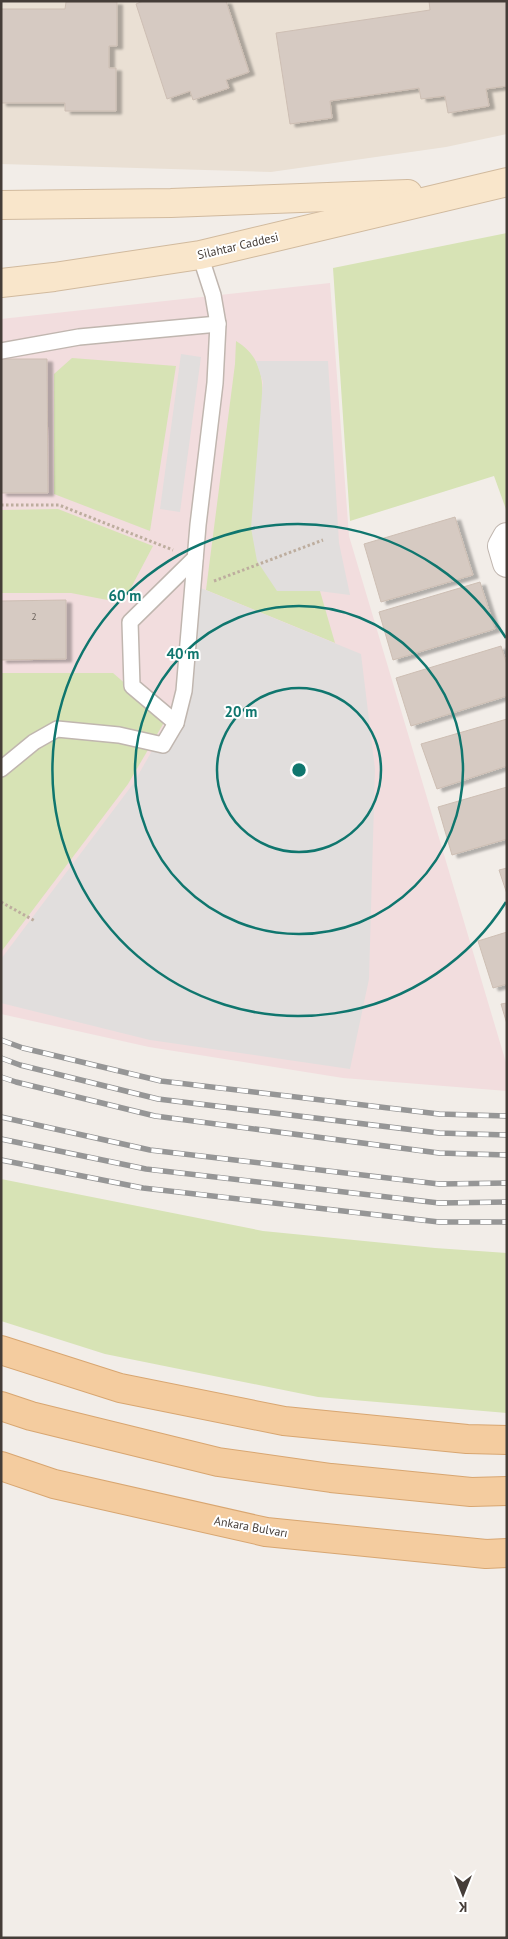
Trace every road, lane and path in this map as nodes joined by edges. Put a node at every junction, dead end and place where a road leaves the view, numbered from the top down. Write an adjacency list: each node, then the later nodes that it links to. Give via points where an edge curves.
1 (507, 182): 2 (main road, Silahtar Caddesi)
2 (472, 191): 3 (main road, Silahtar Caddesi, via 171,204); 4 (main road, Silahtar Caddesi)
3 (1, 205)
4 (200, 255): 5 (main road, Silahtar Caddesi); 6 (lane)
5 (1, 283)
6 (218, 324): 7 (lane, via 79,337); 11 (lane, via 215,383)
7 (1, 351)
8 (1, 505): 11 (path, via 59,505)
9 (507, 537): 12 (street, via 502,546)
10 (323, 540): 13 (path)
11 (195, 558): 13 (lane); 14 (lane, via 130,622 132,686)
12 (507, 563)
13 (192, 589): 14 (lane, via 188,660)
14 (176, 722): 15 (lane, via 162,745 119,735 57,729 34,742)
15 (1, 769)
16 (1, 902): 17 (path)
17 (35, 921)
18 (1, 1350): 20 (main road, via 120,1388 284,1421)
19 (1, 1406): 22 (main road, via 218,1462 331,1478 471,1492)
20 (507, 1440)
21 (1, 1466): 23 (main road, Ankara Bulvarı, via 54,1484 266,1532 486,1554)
22 (507, 1491)
23 (507, 1553)

